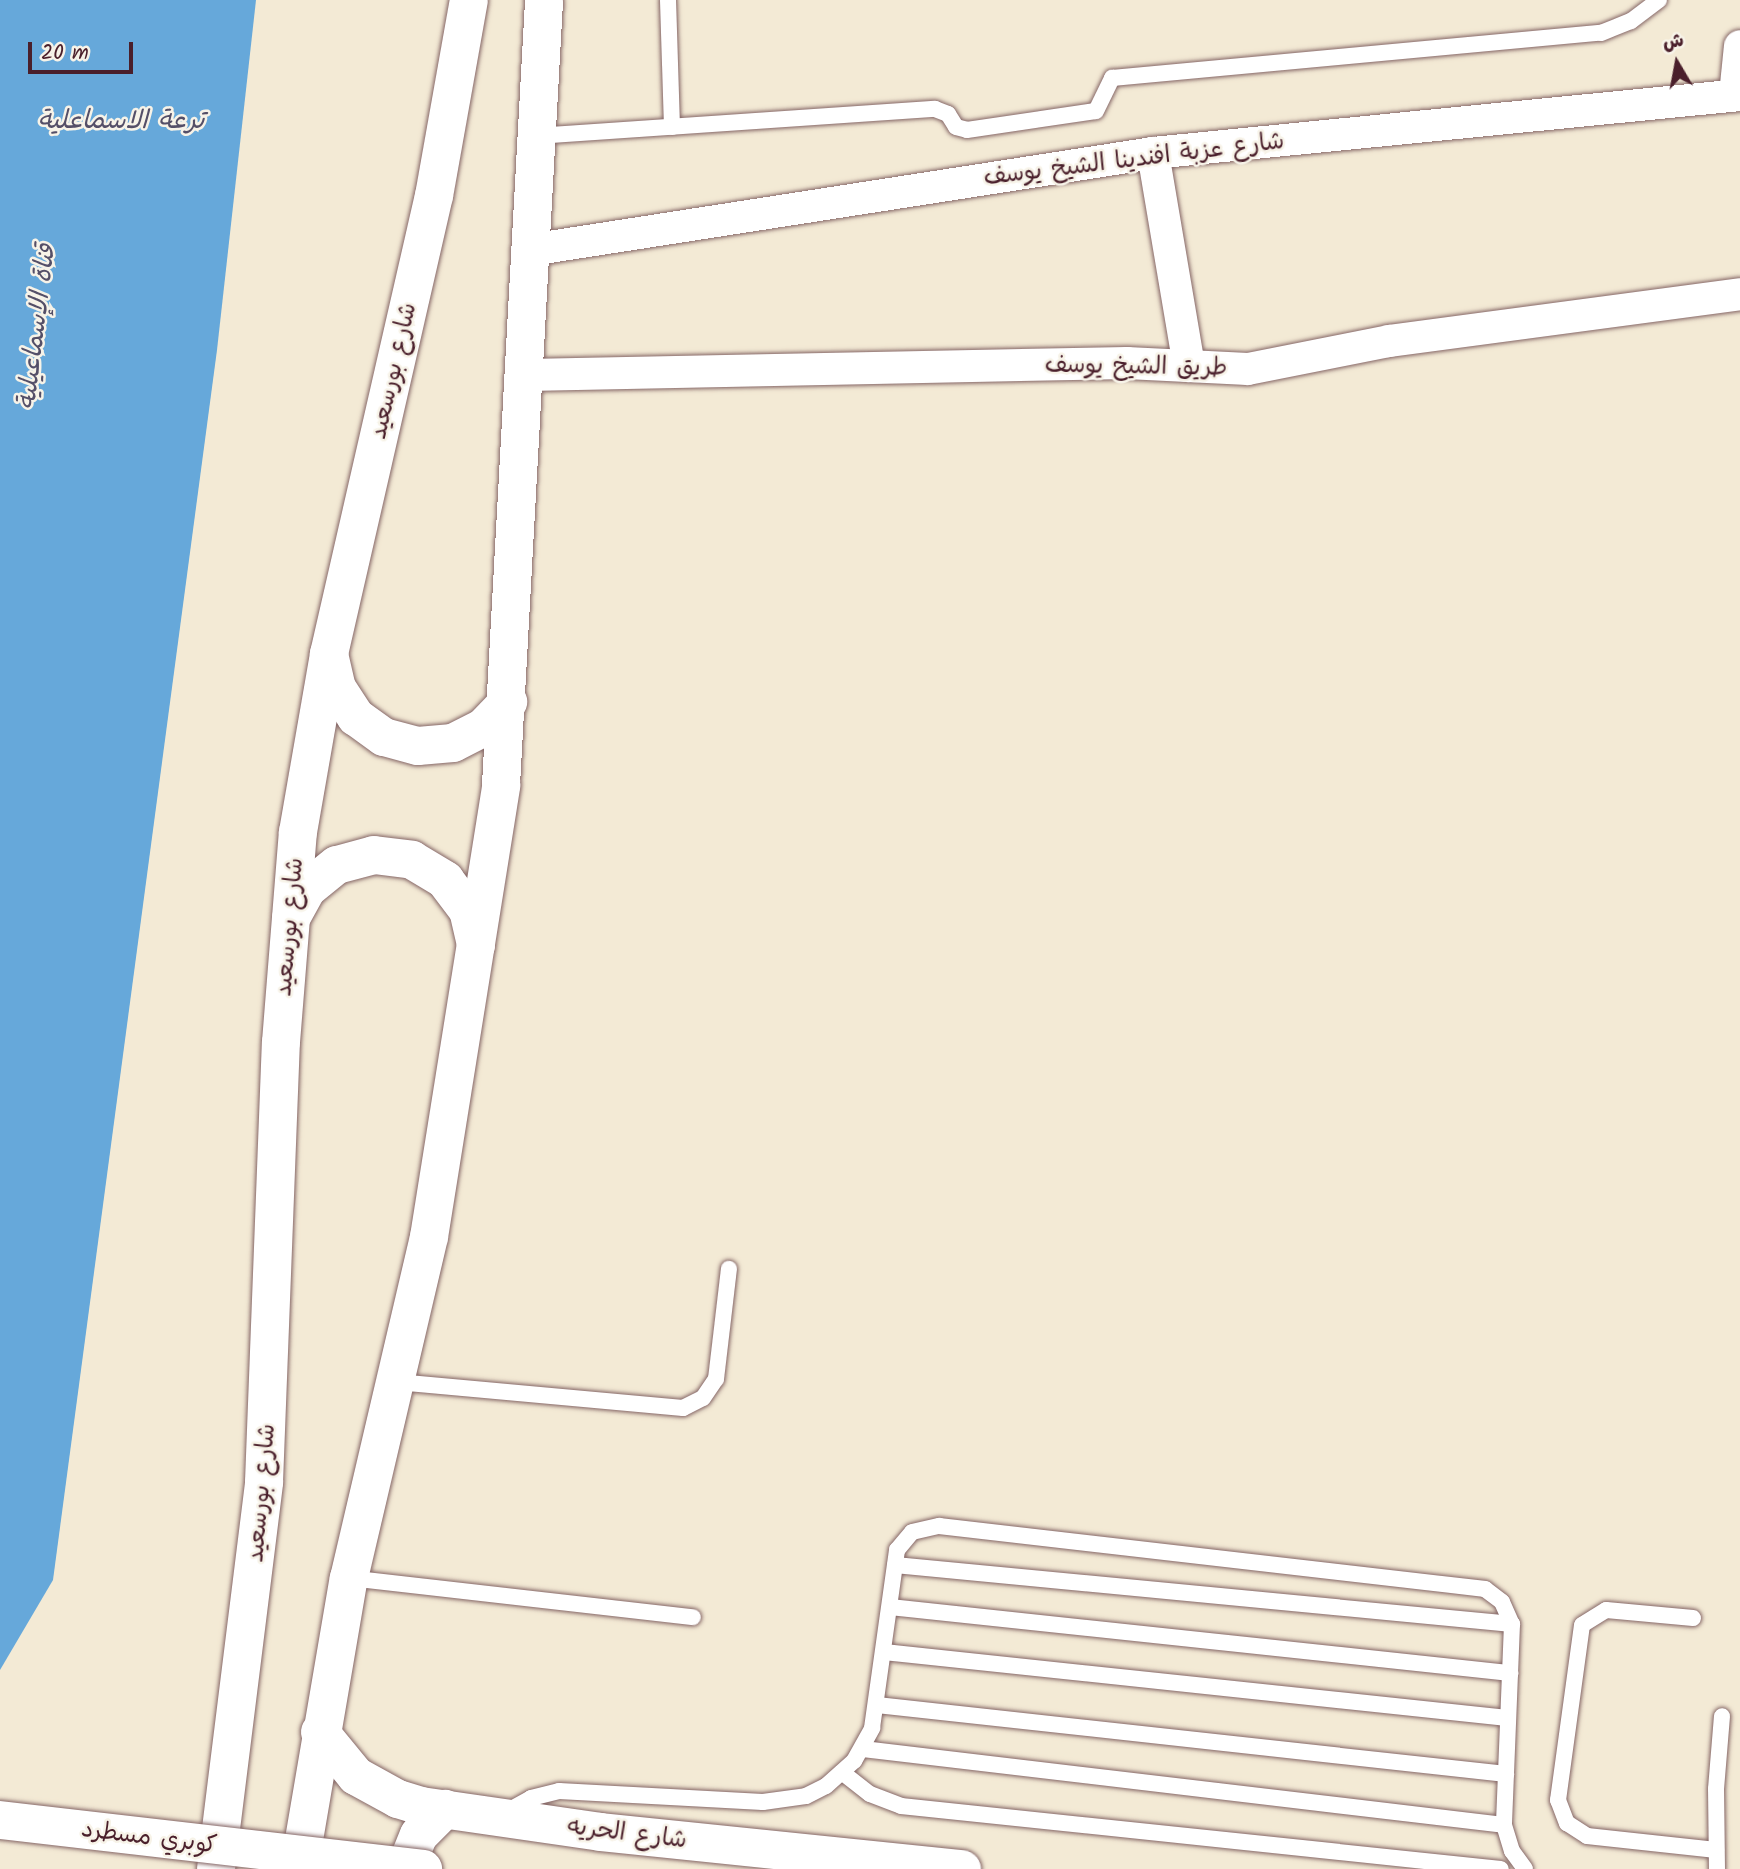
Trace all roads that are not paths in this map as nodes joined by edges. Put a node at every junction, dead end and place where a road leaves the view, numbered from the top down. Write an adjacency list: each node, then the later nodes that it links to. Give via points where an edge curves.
1 (469, 0): 14 (main road, شارع بورسعيد, via 434,196)
2 (544, 0): 8 (main road)
3 (668, 0): 7 (lane)
4 (1660, 0): 7 (lane, via 1631,21 1601,33 1119,77 1107,82 1096,111 967,130 956,127 948,114 935,108)
5 (1740, 46): 6 (street)
6 (1738, 95): 9 (street, شارع عزبة افندينا الشيخ يوسف)
7 (672, 127): 8 (lane)
8 (533, 136): 10 (main road)
9 (1153, 153): 10 (street, شارع عزبة افندينا الشيخ يوسف); 12 (street)
10 (530, 250): 13 (main road)
11 (1740, 294): 12 (street, طريق الشيخ يوسف, via 1388,341 1248,369)
12 (1189, 366): 13 (street, طريق الشيخ يوسف, via 1113,363)
13 (527, 375): 15 (main road)
14 (328, 654): 15 (main road, via 337,688 356,717 384,737 418,746 453,743 484,727); 16 (main road, شارع بورسعيد, via 311,742)
15 (508, 702): 17 (main road)
16 (289, 922): 17 (main road, via 307,889 337,865 374,855 400,858 445,880 468,910); 40 (main road, شارع بورسعيد, via 264,1482)
17 (477, 947): 19 (main road, via 449,1131)
18 (729, 1269): 19 (lane, via 716,1379 703,1398 683,1408)
19 (397, 1382): 21 (main road)
20 (895, 1565): 22 (lane); 25 (lane); 25 (lane, via 897,1550 912,1532 939,1526 1475,1586 1502,1602)
21 (349, 1578): 23 (lane); 31 (main road)
22 (890, 1606): 26 (lane); 27 (lane)
23 (693, 1617)
24 (1693, 1618): 39 (lane, via 1606,1610 1582,1625 1558,1800 1567,1823 1587,1836)
25 (1512, 1624): 27 (lane)
26 (884, 1652): 28 (lane); 30 (lane)
27 (1510, 1673): 30 (lane)
28 (877, 1705): 32 (lane); 34 (lane)
29 (1722, 1716): 39 (lane)
30 (1508, 1718): 34 (lane)
31 (320, 1732): 35 (main road, شارع الحريه, via 339,1759 376,1789 398,1800); 41 (main road)
32 (863, 1749): 33 (lane); 38 (lane)
33 (843, 1773): 36 (lane, via 826,1786 785,1800 559,1791 531,1798); 45 (lane, via 870,1794 901,1806)
34 (1506, 1774): 38 (lane)
35 (445, 1809): 36 (main road, شارع الحريه); 42 (main road, via 419,1835)
36 (497, 1816): 44 (main road, شارع الحريه, via 601,1832)
37 (0, 1820): 43 (main road, كوبري مسطرد, bridge)
38 (1504, 1825): 46 (lane, via 1512,1851)
39 (1716, 1850): 47 (lane)
40 (216, 1869)
41 (299, 1869)
42 (405, 1869)
43 (423, 1869)
44 (962, 1869)
45 (1501, 1869)
46 (1525, 1869)
47 (1717, 1869)

